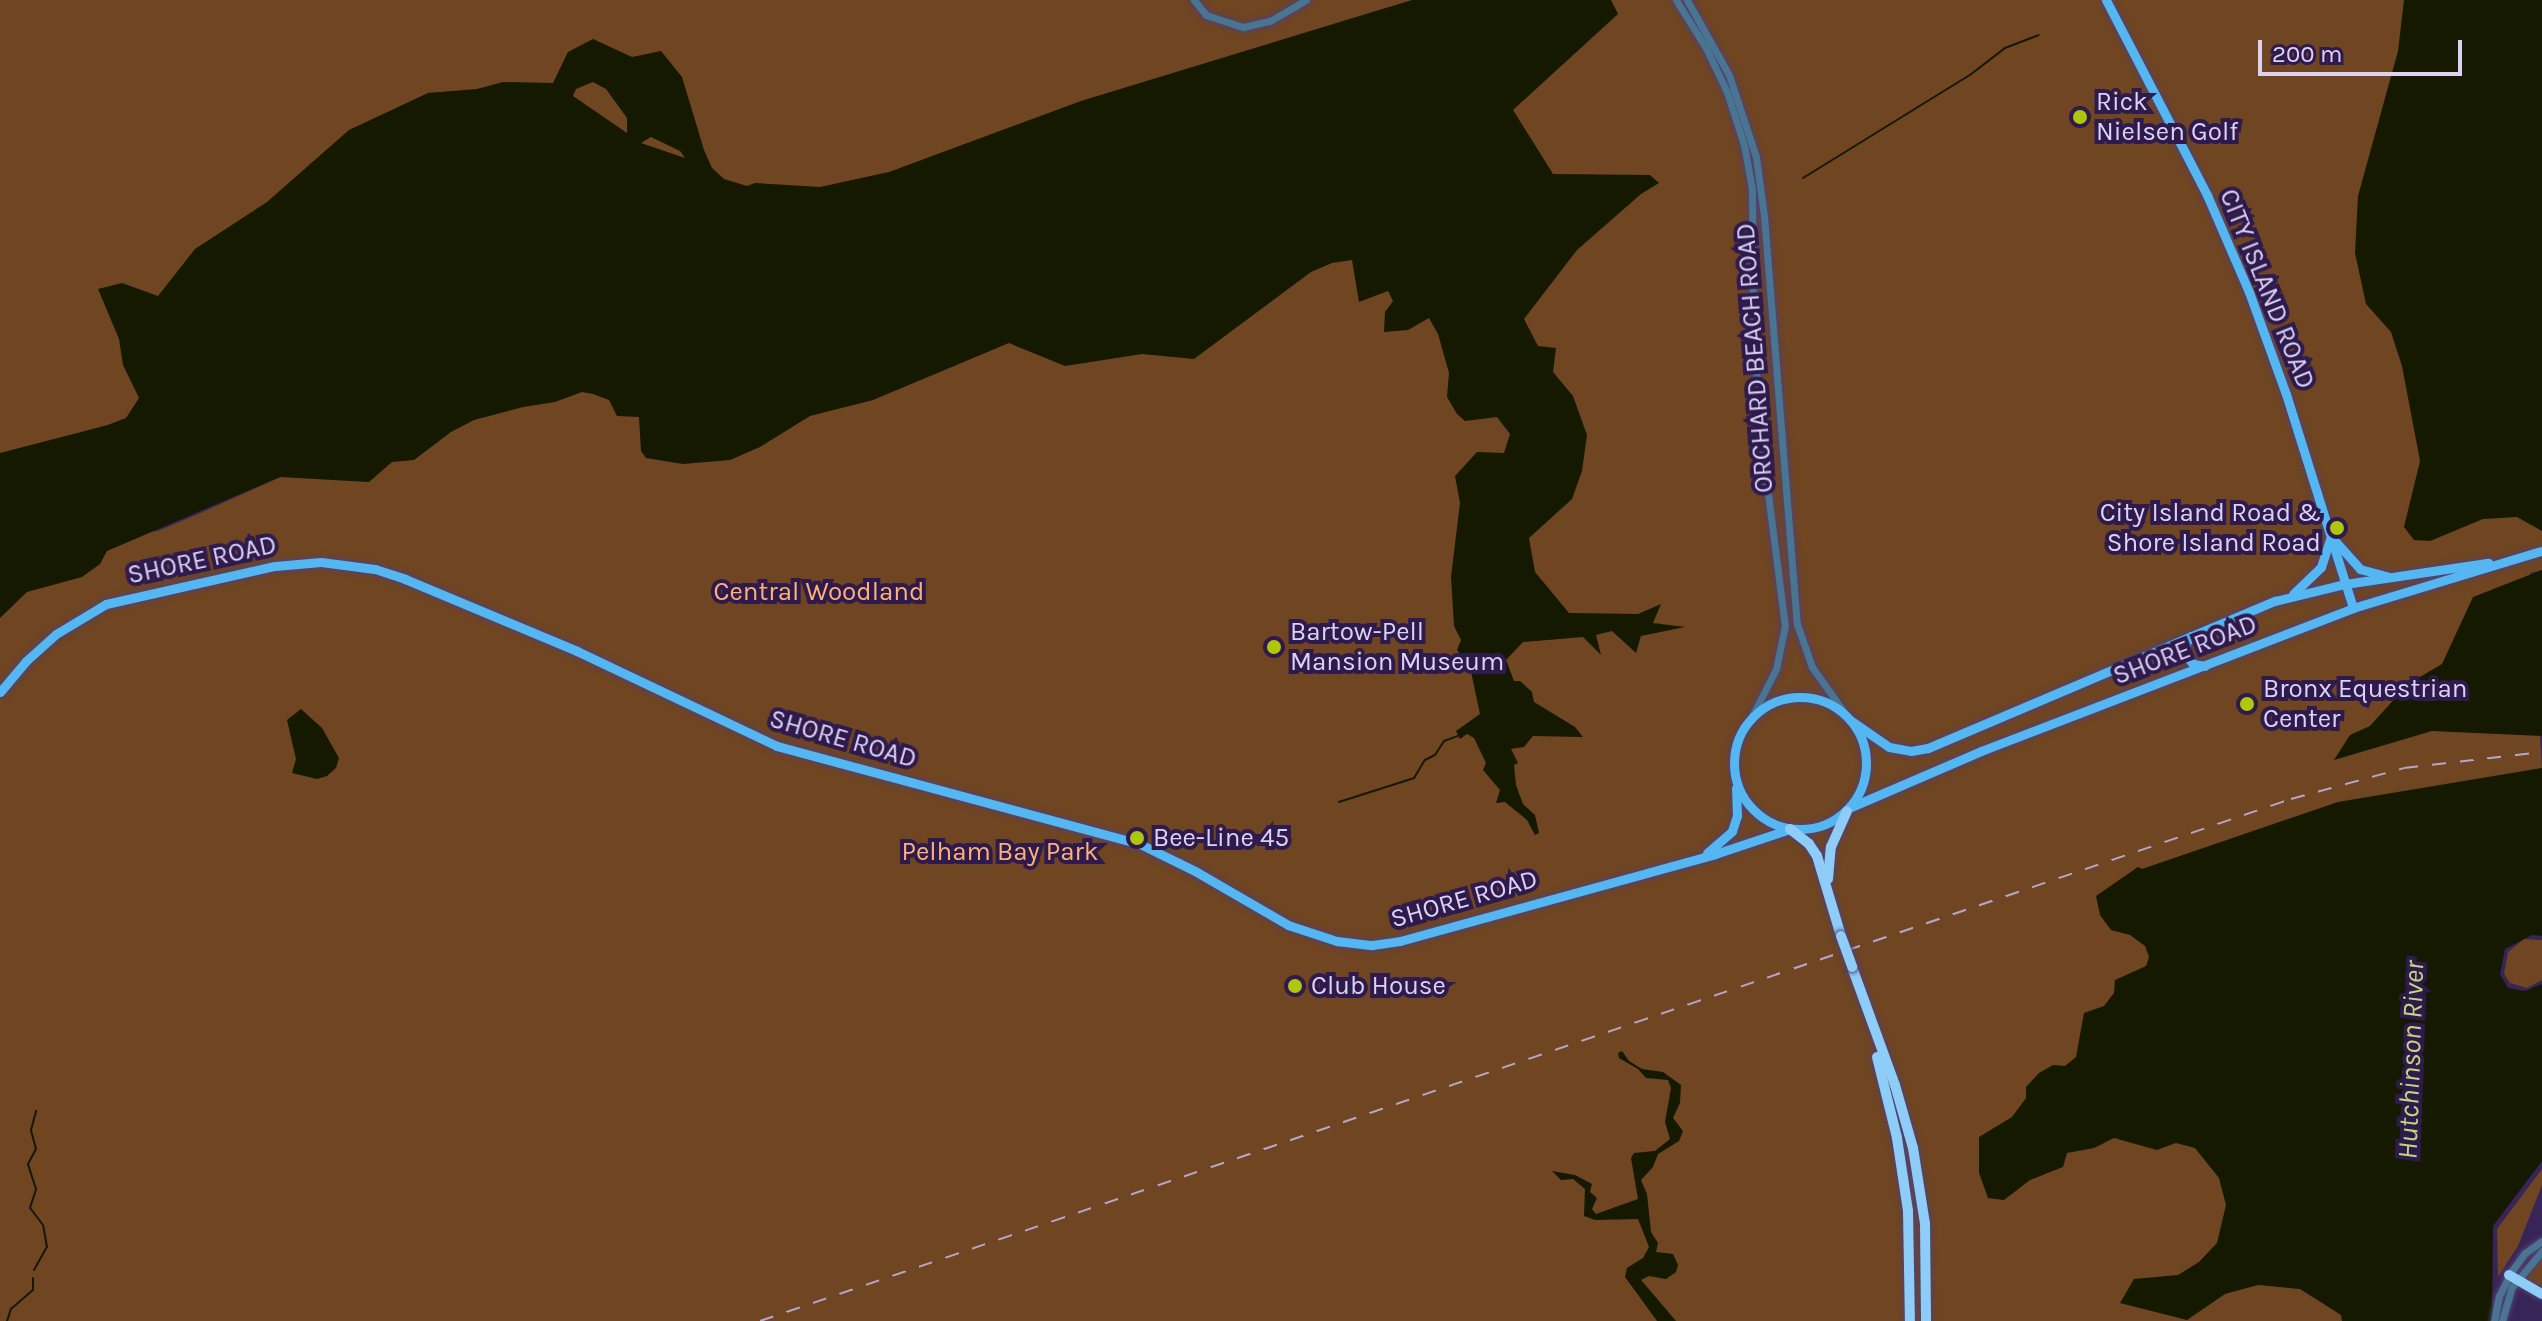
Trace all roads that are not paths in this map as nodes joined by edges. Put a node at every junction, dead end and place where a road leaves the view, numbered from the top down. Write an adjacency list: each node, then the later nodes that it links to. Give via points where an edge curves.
1 (1194, 0): 2 (street, via 1206,15 1243,27 1270,21)
2 (1306, 0)
3 (1676, 0): 15 (street, ORCHARD BEACH ROAD, via 1727,92 1752,189 1753,334 1785,626 1779,661)
4 (1687, 0): 16 (street, ORCHARD BEACH ROAD, via 1729,75 1756,157 1797,624 1812,667)
5 (2106, 0): 6 (main road, CITY ISLAND ROAD, via 2202,184 2249,292)
6 (2330, 535): 8 (main road, via 2360,569); 9 (main road, CITY ISLAND ROAD); 10 (main road, via 2321,567)
7 (2542, 551): 8 (main road, SHORE ROAD); 11 (main road, SHORE ROAD)
8 (2393, 578): 9 (main road, SHORE ROAD)
9 (2345, 584): 10 (main road, SHORE ROAD); 11 (main road, CITY ISLAND ROAD)
10 (2289, 597): 12 (main road, SHORE ROAD)
11 (2353, 608): 13 (main road, SHORE ROAD)
12 (2193, 634): 13 (main road, via 2185,644 2187,657); 16 (main road, SHORE ROAD, via 1928,748 1889,747)
13 (2206, 666): 18 (main road, SHORE ROAD, via 1981,751)
14 (0, 692): 20 (main road, SHORE ROAD, via 56,634 118,600 287,564 347,564 405,579 577,651 777,746 1140,844 1259,911 1324,938 1372,945 1400,941)
15 (1751, 718): 16 (main road, via 1771,703 1794,697 1819,699); 17 (main road, via 1737,742)
16 (1848, 718): 18 (main road, via 1863,741 1866,759 1863,784)
17 (1735, 777): 19 (main road, via 1757,813); 20 (main road, SHORE ROAD, via 1738,807 1732,831)
18 (1849, 809): 19 (main road, via 1820,827); 21 (highway, via 1829,855)
19 (1790, 829): 20 (main road, SHORE ROAD); 21 (highway, via 1813,849)
20 (1703, 856)
21 (1828, 893): 22 (highway, bridge)
22 (1870, 1024): 25 (highway, via 1913,1148 1924,1209); 28 (highway, via 1908,1211)
23 (2542, 1241): 26 (street, via 2525,1253)
24 (2542, 1251): 26 (street)
25 (1927, 1275): 29 (highway); 30 (highway)
26 (2513, 1277): 27 (highway); 31 (street); 32 (street)
27 (2542, 1294)
28 (1910, 1321)
29 (1926, 1321)
30 (1934, 1321)
31 (2494, 1321)
32 (2502, 1321)

